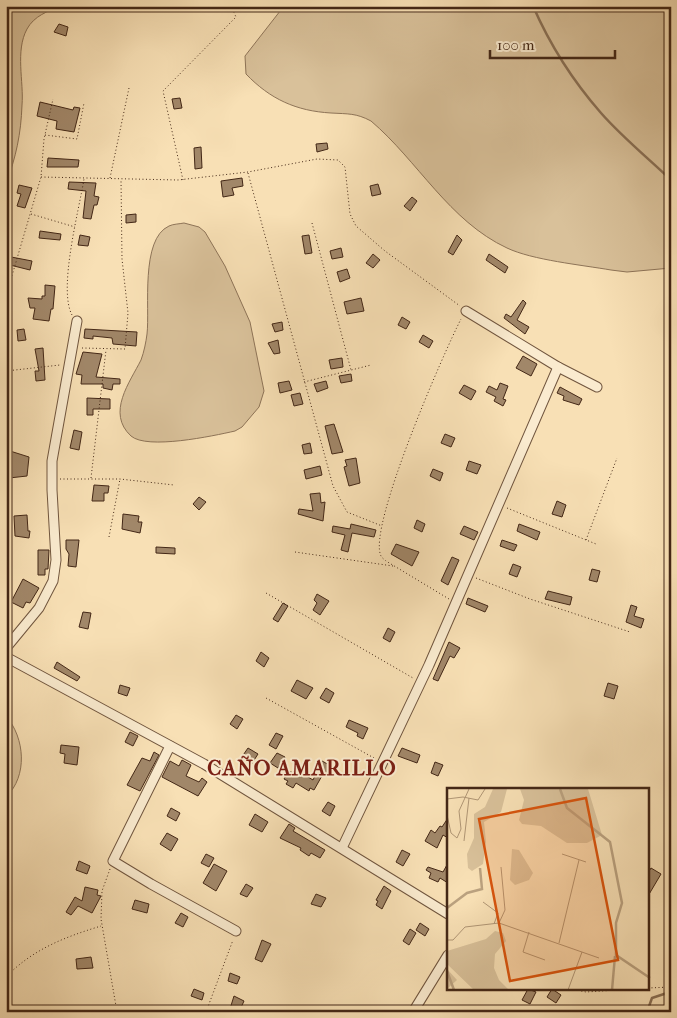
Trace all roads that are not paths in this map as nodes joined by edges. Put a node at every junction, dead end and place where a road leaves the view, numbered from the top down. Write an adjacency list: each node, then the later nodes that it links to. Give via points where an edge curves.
1 (466, 311): 3 (street)
2 (77, 321): 7 (street, via 52,461 56,560 53,582 39,608)
3 (558, 367): 4 (street); 10 (street, via 456,604)
4 (597, 387)
5 (6, 590): 6 (street)
6 (6, 598)
7 (6, 648)
8 (6, 657): 9 (street)
9 (170, 746): 10 (street); 12 (street, via 114,861)
10 (342, 848): 11 (street)
11 (447, 913)
12 (236, 931)
13 (447, 957): 14 (street)
14 (413, 1012)

